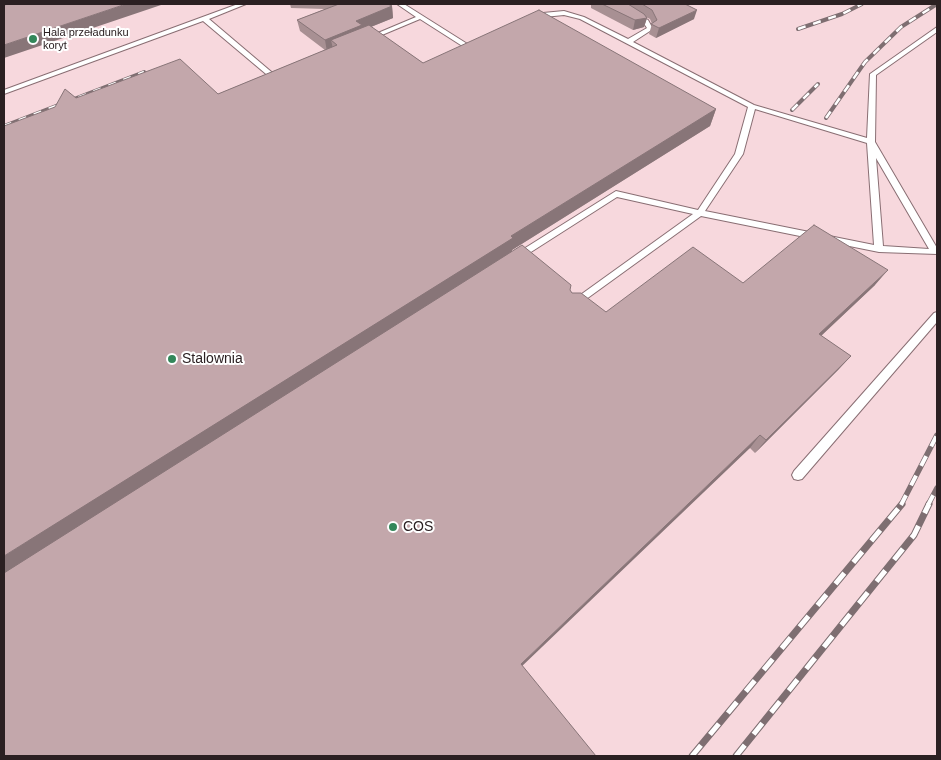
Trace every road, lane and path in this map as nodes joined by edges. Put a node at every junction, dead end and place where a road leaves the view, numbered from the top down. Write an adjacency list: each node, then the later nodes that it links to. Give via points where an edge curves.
1 (244, 4): 5 (lane)
2 (400, 4): 4 (lane)
3 (617, 4): 8 (lane, via 646,21 650,28)
4 (420, 17): 9 (lane); 10 (lane, via 469,48)
5 (204, 18): 11 (lane, via 274,78); 12 (lane)
6 (526, 22): 8 (lane, via 543,15 564,13 582,18)
7 (937, 29): 14 (lane, via 873,74)
8 (628, 42): 13 (lane)
9 (356, 44)
10 (477, 45)
11 (283, 74)
12 (4, 92)
13 (752, 106): 14 (lane); 15 (lane, via 739,154)
14 (871, 142): 16 (lane); 17 (lane)
15 (700, 213): 16 (lane); 18 (lane, via 616,194); 19 (lane)
16 (879, 249): 17 (lane)
17 (936, 254)
18 (507, 263)
19 (574, 304)
20 (937, 316): 21 (lane)
21 (798, 475)

